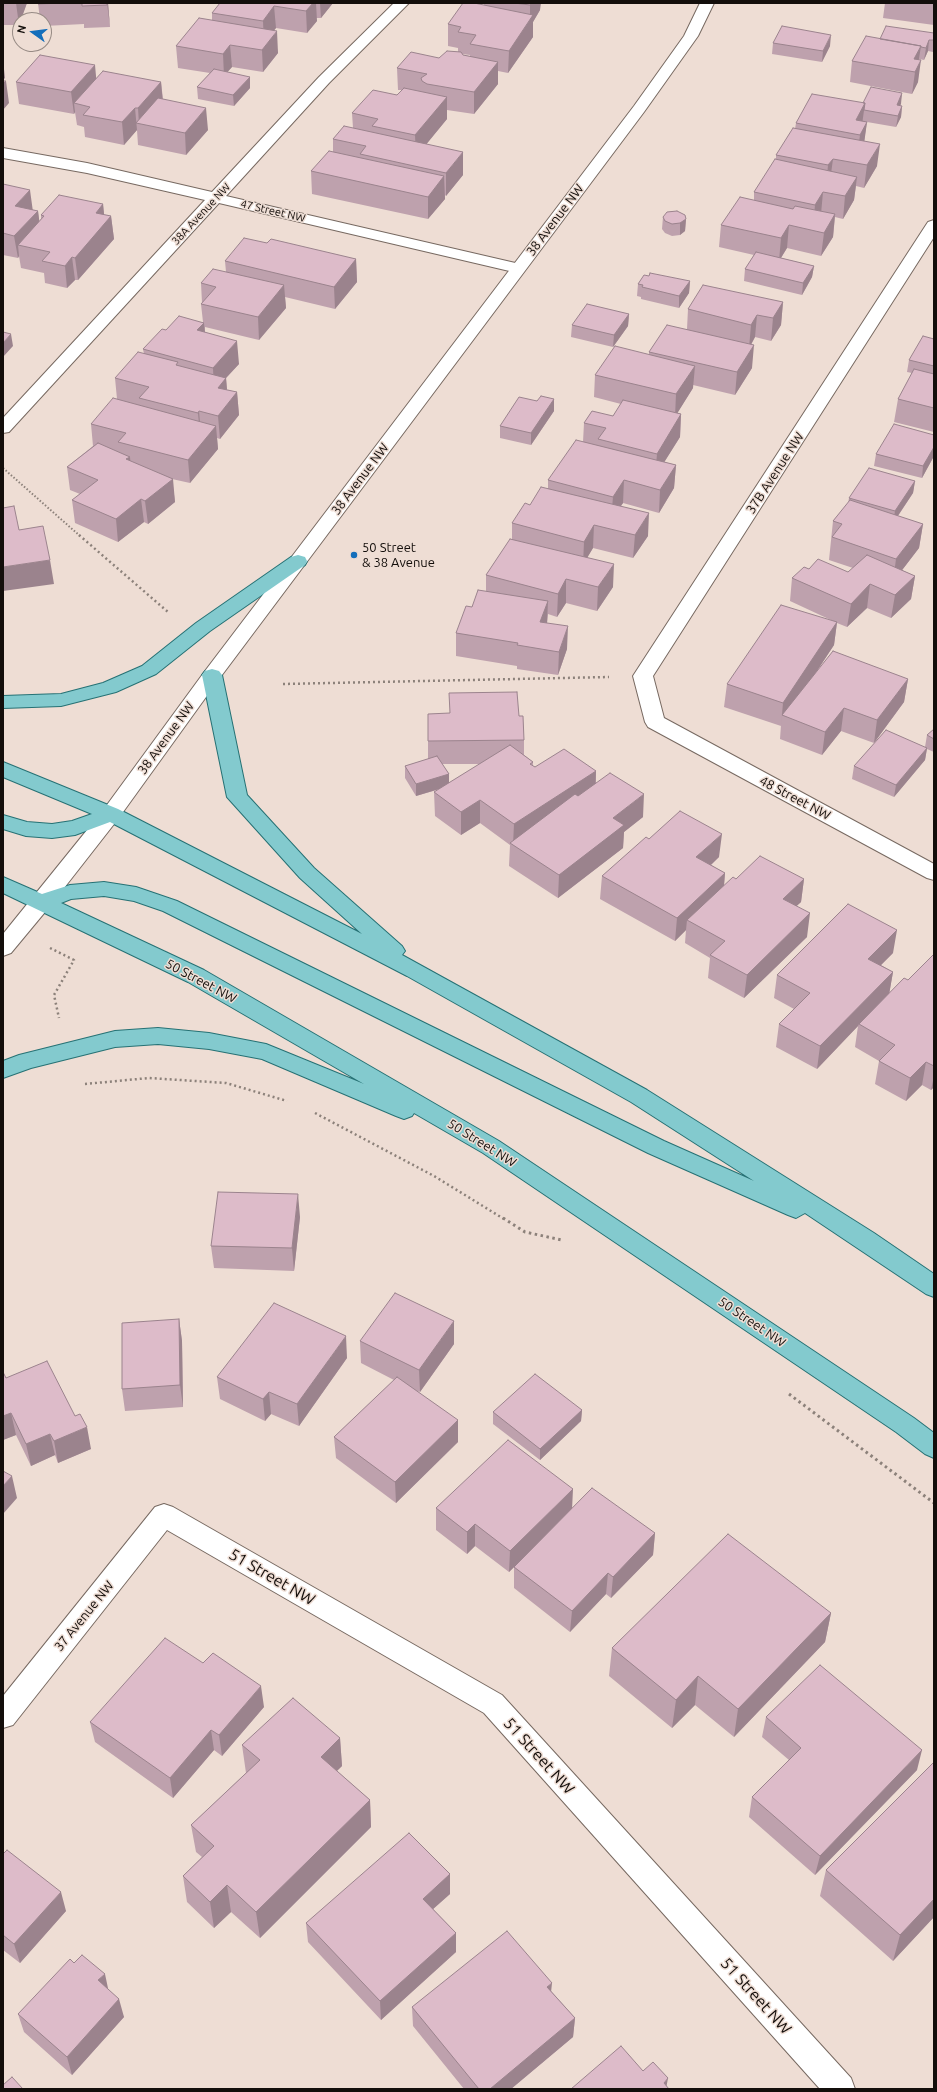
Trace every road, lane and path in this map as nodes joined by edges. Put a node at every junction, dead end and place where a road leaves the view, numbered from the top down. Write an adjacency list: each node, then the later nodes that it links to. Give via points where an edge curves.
1 (402, 3): 4 (street, 38A Avenue NW, via 324,80)
2 (707, 3): 6 (street, 38 Avenue NW, via 691,36 639,109)
3 (3, 153): 4 (street, 47 Street NW, via 88,168)
4 (215, 198): 6 (street, 47 Street NW); 7 (street, 38A Avenue NW)
5 (933, 228): 12 (street, 37B Avenue NW)
6 (518, 268): 9 (street, 38 Avenue NW)
7 (3, 428)
8 (3, 468): 10 (path)
9 (298, 561): 11 (street, 38 Avenue NW); 14 (main road, via 203,627 149,670 109,688 61,700)
10 (174, 617)
11 (212, 676): 16 (street, 38 Avenue NW); 23 (main road, via 237,797 307,873)
12 (643, 676): 13 (path); 18 (street, 48 Street NW, via 655,722)
13 (283, 684)
14 (3, 702)
15 (3, 769): 16 (main road)
16 (111, 814): 17 (main road, via 74,828 52,831 26,829); 20 (street, 38 Avenue NW); 23 (main road)
17 (3, 822)
18 (934, 874)
19 (3, 884): 20 (main road, 50 Street NW)
20 (43, 901): 21 (street, 38 Avenue NW); 28 (main road, 50 Street NW, via 196,976); 29 (main road, via 70,892 104,889 136,894 170,906 656,1147)
21 (17, 931): 22 (street, 38 Avenue NW); 24 (path, via 74,960 54,995)
22 (3, 948)
23 (415, 971): 29 (main road, via 639,1096)
24 (67, 1052): 25 (main road, via 27,1061); 26 (path, via 80,1084 149,1078 226,1083); 28 (main road, via 115,1040 158,1036 209,1041 266,1052)
25 (3, 1070)
26 (291, 1102)
27 (312, 1111): 30 (path, via 434,1176 525,1232)
28 (491, 1147): 33 (main road, 50 Street NW)
29 (866, 1240): 31 (main road)
30 (563, 1241)
31 (934, 1287)
32 (784, 1390): 34 (path)
33 (934, 1447)
34 (934, 1503)
35 (164, 1515): 36 (street, 37 Avenue NW); 37 (street, 51 Street NW, via 492,1704)
36 (3, 1716)
37 (840, 2089)

